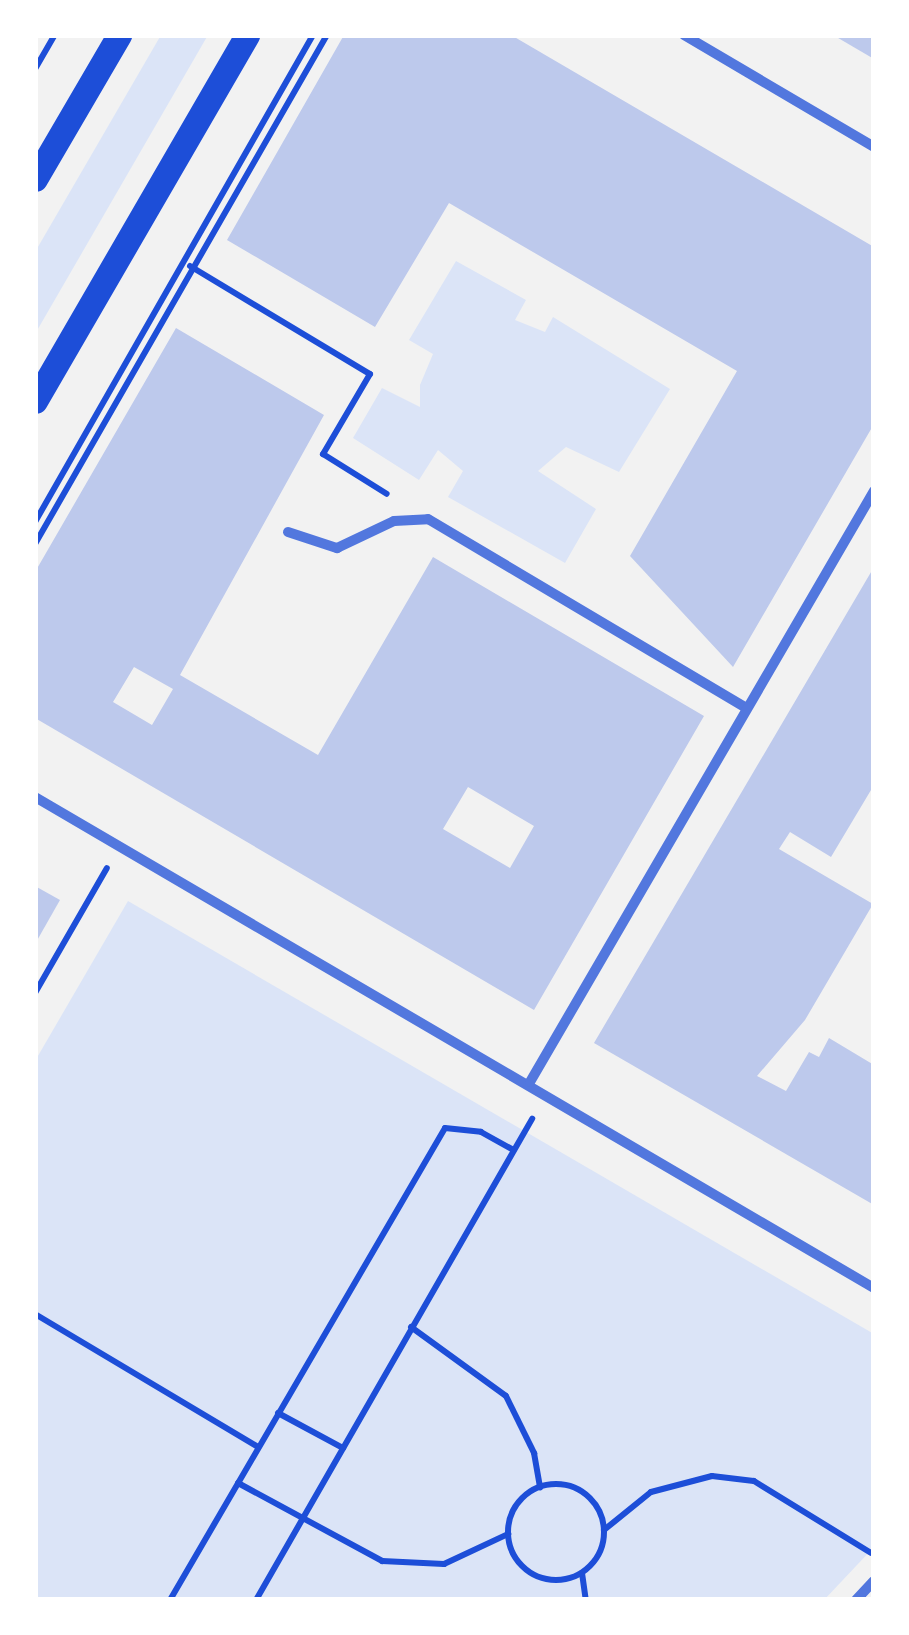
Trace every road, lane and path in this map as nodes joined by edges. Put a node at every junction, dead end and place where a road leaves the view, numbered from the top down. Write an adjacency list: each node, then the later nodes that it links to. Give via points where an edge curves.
1 (55, 35): 7 (path)
2 (119, 35): 9 (main road)
3 (247, 35): 11 (main road)
4 (314, 35): 14 (path)
5 (326, 35): 10 (path)
6 (684, 35): 8 (street)
7 (35, 69)
8 (874, 146)
9 (35, 179)
10 (190, 266): 13 (path, via 370,374 322,454); 16 (path)
11 (35, 401)
12 (874, 491): 17 (street)
13 (428, 519): 15 (street, via 394,521 337,548); 17 (street)
14 (35, 522)
15 (288, 532)
16 (35, 544)
17 (746, 708): 21 (street)
18 (35, 797): 19 (street)
19 (120, 846): 20 (path); 21 (street)
20 (35, 993)
21 (530, 1082): 22 (street)
22 (548, 1092): 23 (path); 24 (street)
23 (512, 1150): 26 (path); 27 (path, via 481,1132 445,1128)
24 (874, 1288)
25 (35, 1314): 28 (path)
26 (411, 1328): 29 (path); 31 (path, via 506,1396 534,1452)
27 (278, 1413): 28 (path); 29 (path)
28 (258, 1447): 30 (path)
29 (343, 1448): 32 (path)
30 (238, 1483): 32 (path); 38 (path)
31 (540, 1487): 33 (path, via 582,1492); 34 (path, via 516,1506)
32 (303, 1520): 34 (path, via 382,1561 418,1567 478,1553); 39 (path)
33 (604, 1530): 35 (path, via 651,1492 712,1476 754,1481); 36 (path, via 594,1562)
34 (508, 1534): 36 (path, via 528,1572 555,1580)
35 (874, 1556)
36 (582, 1573): 40 (path)
37 (874, 1581): 41 (street)
38 (170, 1600)
39 (256, 1600)
40 (586, 1600)
41 (856, 1600)

